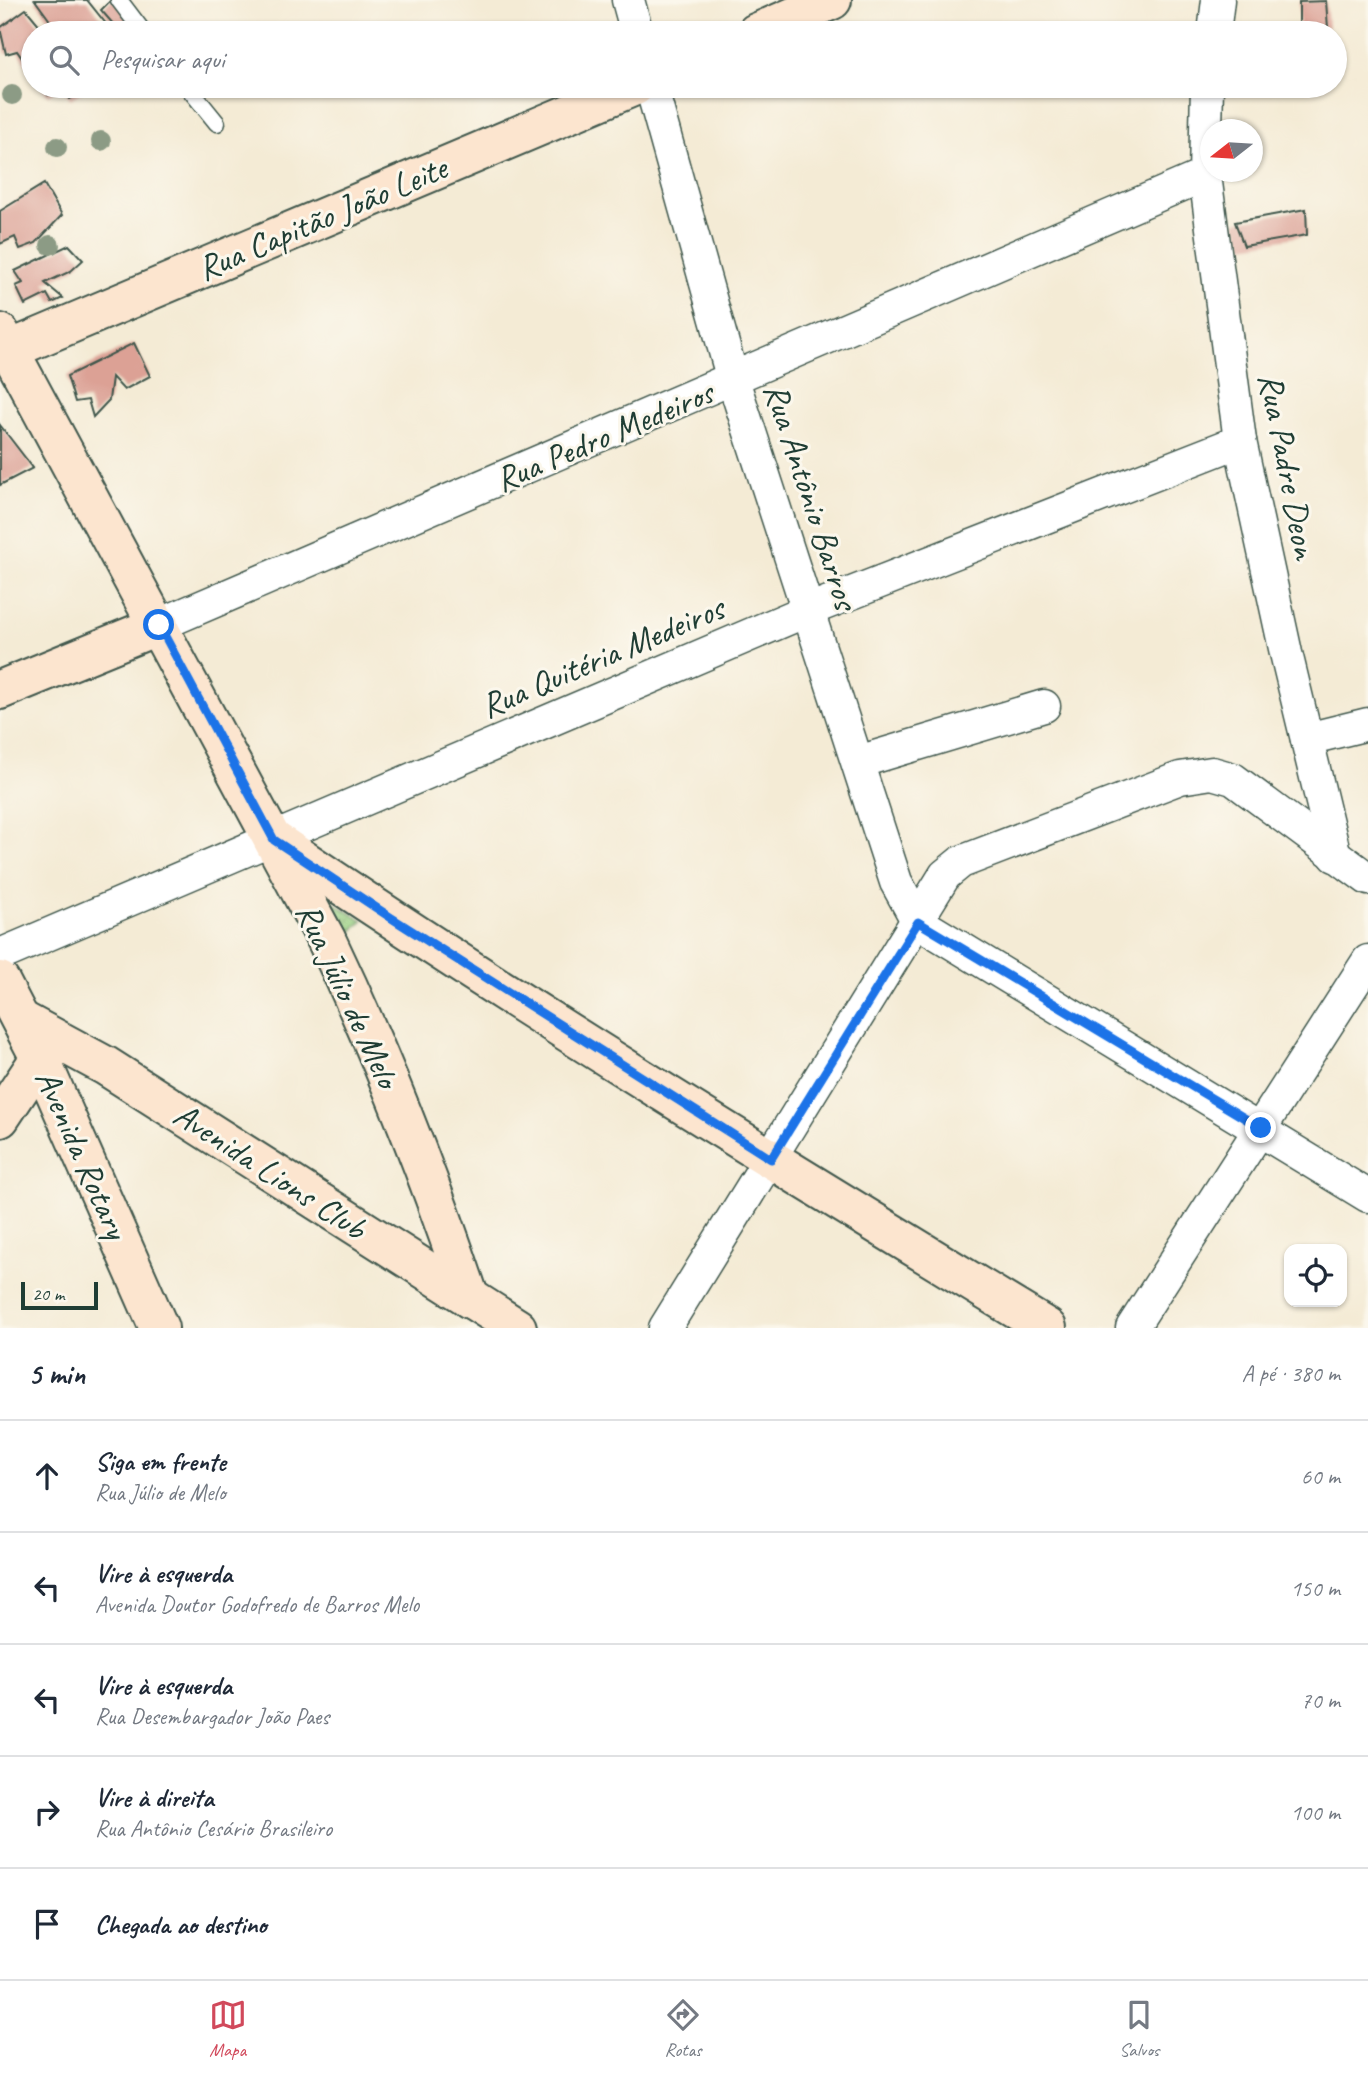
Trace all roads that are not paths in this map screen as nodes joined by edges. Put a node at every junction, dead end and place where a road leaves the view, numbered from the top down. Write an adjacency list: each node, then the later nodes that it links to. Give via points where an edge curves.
1 (119, 0): 5 (lane)
2 (628, 0): 6 (street)
3 (832, 0): 7 (street)
4 (1217, 0): 8 (street)
5 (135, 21)
6 (634, 21)
7 (784, 21)
8 (1215, 21)
9 (197, 98): 14 (lane)
10 (605, 98): 17 (street, Rua Capitão João Leite)
11 (654, 98): 18 (street, Rua Antônio Barros)
12 (1207, 98): 13 (street, Rua Padre Deon)
13 (1206, 119)
14 (217, 123)
15 (1200, 177): 18 (street, Rua Pedro Medeiros)
16 (1206, 182): 19 (street, Rua Padre Deon)
17 (5, 342): 21 (street, Rua Júlio de Melo)
18 (733, 380): 20 (street, Rua Antônio Barros); 21 (street, Rua Pedro Medeiros)
19 (1240, 441): 20 (street, Rua Quitéria Medeiros); 25 (street, Rua Padre Deon)
20 (806, 611): 26 (street, Rua Antônio Barros); 27 (street, Rua Quitéria Medeiros)
21 (159, 625): 22 (street, Rua Pedro Medeiros); 27 (street, Rua Júlio de Melo)
22 (0, 690)
23 (1044, 706): 26 (street)
24 (1368, 724): 25 (street)
25 (1307, 739): 28 (street, Rua Padre Deon)
26 (858, 762): 30 (street, Rua Antônio Barros, via 896,882)
27 (274, 840): 31 (street, Rua Quitéria Medeiros); 40 (street); 42 (street, Rua Júlio de Melo, via 360,1011 442,1215)
28 (1335, 856): 29 (street); 30 (street, via 1233,779 1212,773 1190,776 961,862 945,875)
29 (1368, 879)
30 (918, 922): 39 (street); 40 (street)
31 (0, 955)
32 (1368, 961): 39 (street)
33 (0, 981): 34 (street, Avenida Rotary)
34 (20, 1020): 35 (street, Avenida Rotary); 36 (street, Avenida Lions Club)
35 (40, 1058): 37 (street, Avenida Rotary); 38 (street)
36 (106, 1066): 37 (street); 42 (street, Avenida Lions Club)
37 (60, 1102): 43 (street, Avenida Rotary)
38 (0, 1118)
39 (1261, 1128): 41 (street); 47 (street)
40 (771, 1159): 45 (street); 46 (street)
41 (1368, 1196)
42 (470, 1299): 44 (street, Avenida Lions Club)
43 (159, 1328)
44 (517, 1328)
45 (664, 1328)
46 (1047, 1328)
47 (1132, 1328)

